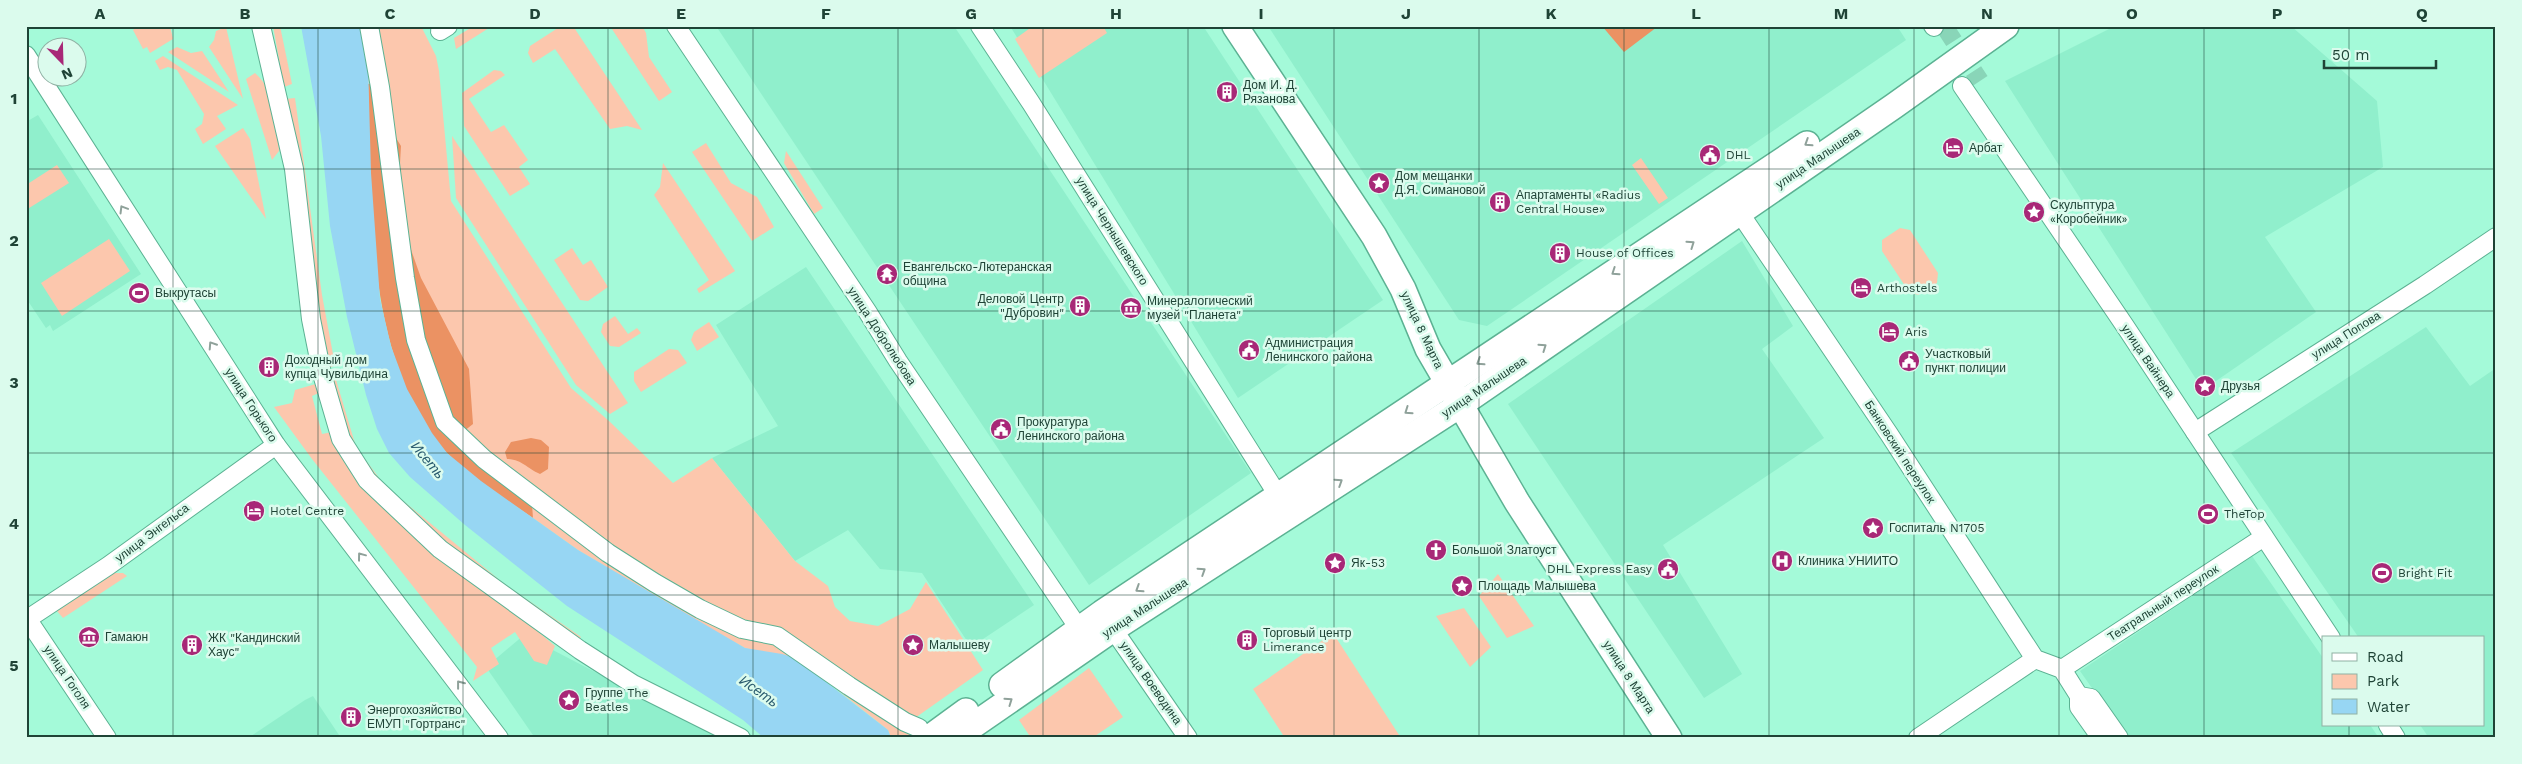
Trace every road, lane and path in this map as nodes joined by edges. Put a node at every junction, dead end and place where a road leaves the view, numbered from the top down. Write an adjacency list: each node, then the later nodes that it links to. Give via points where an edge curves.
1 (261, 26): 29 (street, via 294,169 311,319 322,374 341,439 367,480 440,549 580,650 634,684)
2 (369, 26): 26 (street, via 416,340 445,422 492,465 608,553 700,609 742,629 778,636)
3 (676, 26): 21 (street, улица Добролюбова)
4 (980, 26): 16 (street, улица Чернышевского)
5 (1234, 26): 12 (main road, улица 8 Марта, via 1374,236 1403,290 1428,349)
6 (1978, 26): 10 (main road, улица Малышева, one-way to 10)
7 (2006, 26): 10 (main road, улица Малышева, via 1894,106)
8 (26, 55): 15 (street, улица Горького, one-way to 8)
9 (1962, 86): 14 (street, улица Вайнера)
10 (1734, 204): 12 (main road, улица Малышева, one-way to 12); 13 (main road, улица Малышева, one-way to 10); 22 (street, Банковский переулок)
11 (2496, 237): 14 (street, улица Попова, via 2425,286)
12 (1448, 383): 13 (main road, улица 8 Марта); 16 (main road, улица Малышева, one-way to 16)
13 (1460, 404): 16 (main road, улица Малышева, one-way to 13); 32 (main road, улица 8 Марта, via 1517,502)
14 (2195, 432): 17 (street, улица Вайнера)
15 (276, 445): 18 (street, улица Энгельса, via 115,561); 28 (street, улица Горького, one-way to 15)
16 (1284, 505): 19 (main road, улица Малышева, one-way to 16); 21 (main road, улица Малышева, one-way to 21)
17 (2264, 537): 20 (street, улица Вайнера); 23 (street, Театральный переулок)
18 (27, 619): 27 (street, улица Гоголя)
19 (1113, 629): 21 (main road, улица Малышева); 31 (street, улица Воеводина)
20 (2330, 636)
21 (1084, 637): 26 (main road, улица Малышева); 30 (main road, улица Малышева, one-way to 21)
22 (2035, 659): 23 (street); 33 (street)
23 (2062, 669): 24 (street)
24 (2079, 696): 34 (street, via 2079,707); 35 (street, via 2091,698)
25 (2389, 726): 36 (street)
26 (924, 733)
27 (107, 738)
28 (499, 738)
29 (741, 738)
30 (955, 738)
31 (1188, 738)
32 (1669, 738)
33 (1918, 738)
34 (2101, 738)
35 (2118, 738)
36 (2396, 738)

